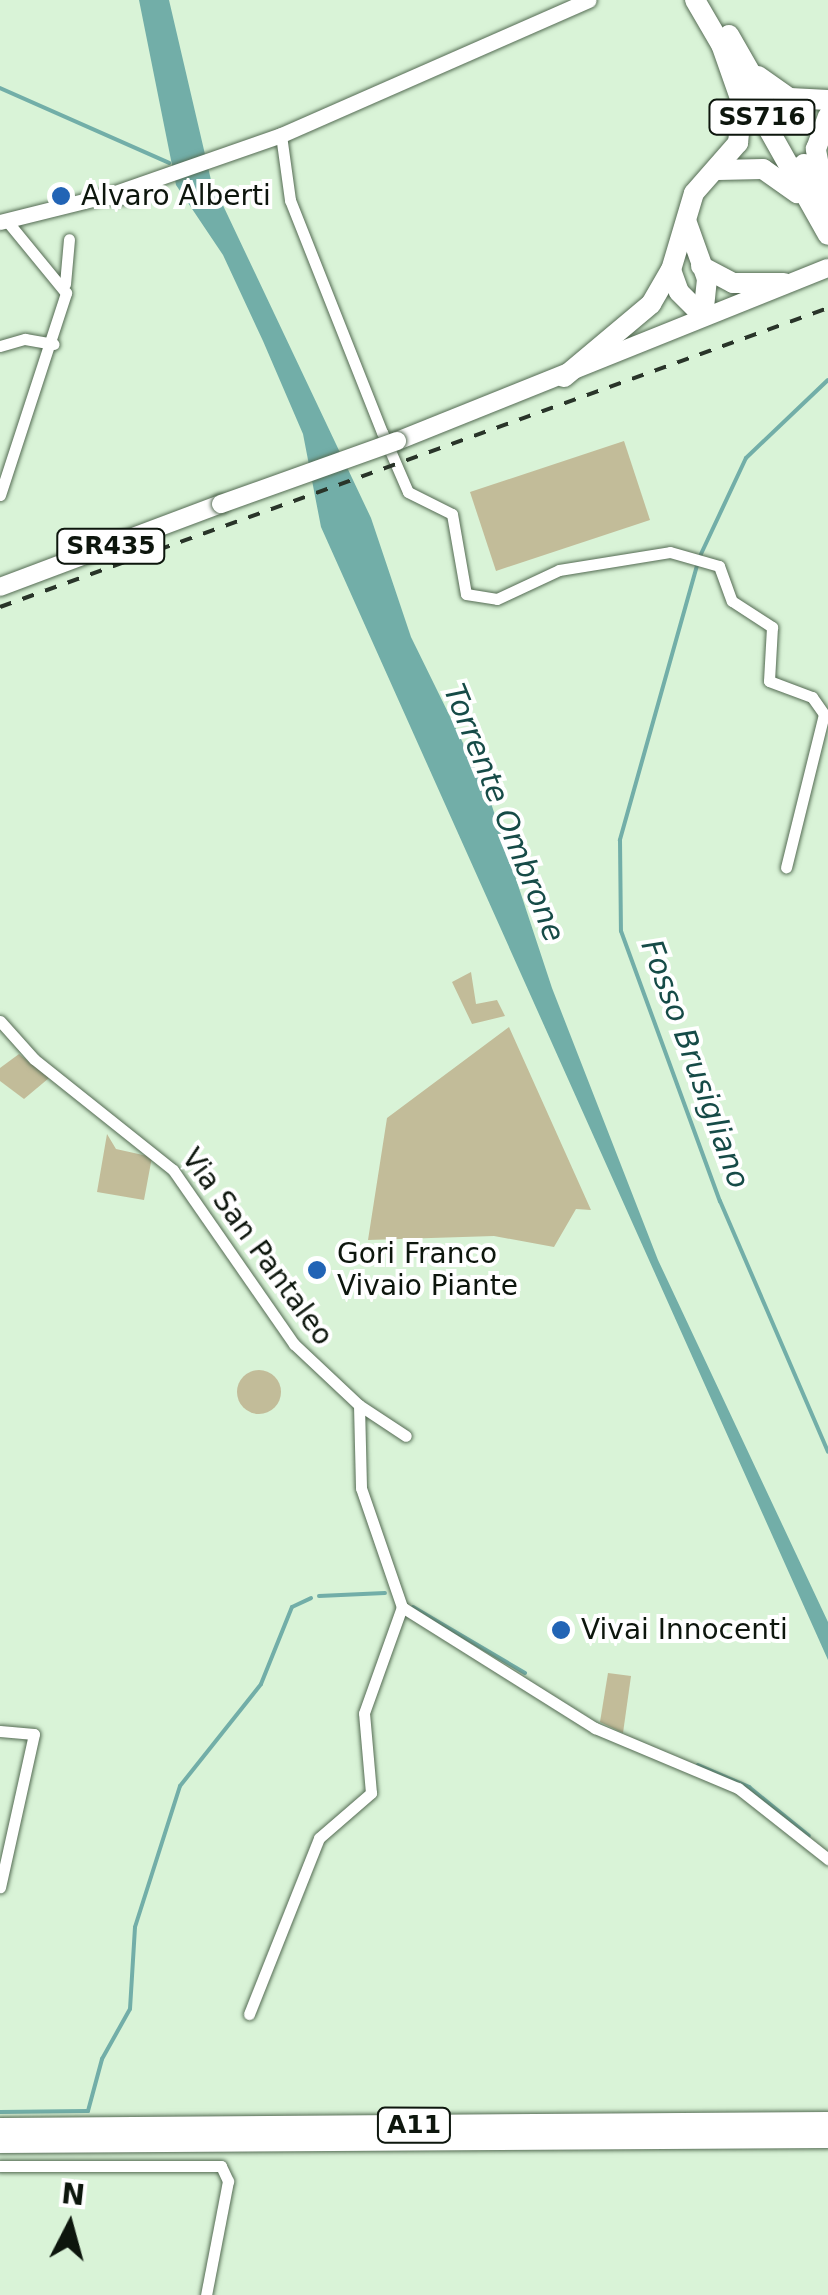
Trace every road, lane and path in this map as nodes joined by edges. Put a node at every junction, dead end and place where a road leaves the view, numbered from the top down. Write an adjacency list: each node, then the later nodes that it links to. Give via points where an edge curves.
1 (588, 0): 8 (street)
2 (695, 0): 4 (highway, SS716)
3 (709, 0): 5 (highway, SS716)
4 (721, 44): 9 (highway, via 743,125); 13 (highway, SS716)
5 (740, 55): 6 (highway, via 784,96); 13 (highway, SS716)
6 (828, 100)
7 (828, 116): 10 (highway, via 816,149)
8 (280, 135): 12 (street, via 139,192); 26 (street, via 290,200 403,483 454,520 466,594 497,599 560,570 670,552 719,566 732,601 772,627 770,680 812,697 824,714)
9 (718, 170): 11 (highway, via 698,187); 13 (highway, via 772,172)
10 (828, 197)
11 (686, 216): 15 (highway); 17 (highway)
12 (3, 221): 19 (street)
13 (826, 223)
14 (69, 238): 19 (street)
15 (700, 265): 18 (highway, via 733,283); 20 (highway)
16 (828, 268): 18 (main road, SR435)
17 (671, 270): 20 (highway); 23 (highway, via 639,317)
18 (784, 283): 20 (main road, SR435)
19 (64, 285): 21 (street)
20 (703, 316): 23 (main road, SR435)
21 (54, 344): 22 (street, via 25,339); 24 (street)
22 (0, 346)
23 (564, 377): 25 (main road, SR435, bridge)
24 (0, 495)
25 (0, 587)
26 (786, 866)
27 (0, 1021): 28 (street, Via San Pantaleo, via 34,1059 173,1170 294,1344)
28 (359, 1405): 29 (street, Via San Pantaleo); 30 (street, via 361,1488)
29 (406, 1436)
30 (402, 1607): 32 (street, via 595,1728 738,1788); 34 (street, via 364,1712 371,1793 319,1838)
31 (0, 1731): 33 (street, via 34,1734)
32 (828, 1858)
33 (0, 1888)
34 (250, 2014)
35 (828, 2122): 36 (highway, A11)
36 (0, 2128)
37 (828, 2138): 38 (highway, A11)
38 (0, 2144)
39 (0, 2166): 40 (street, via 221,2166 228,2180)
40 (206, 2295)

